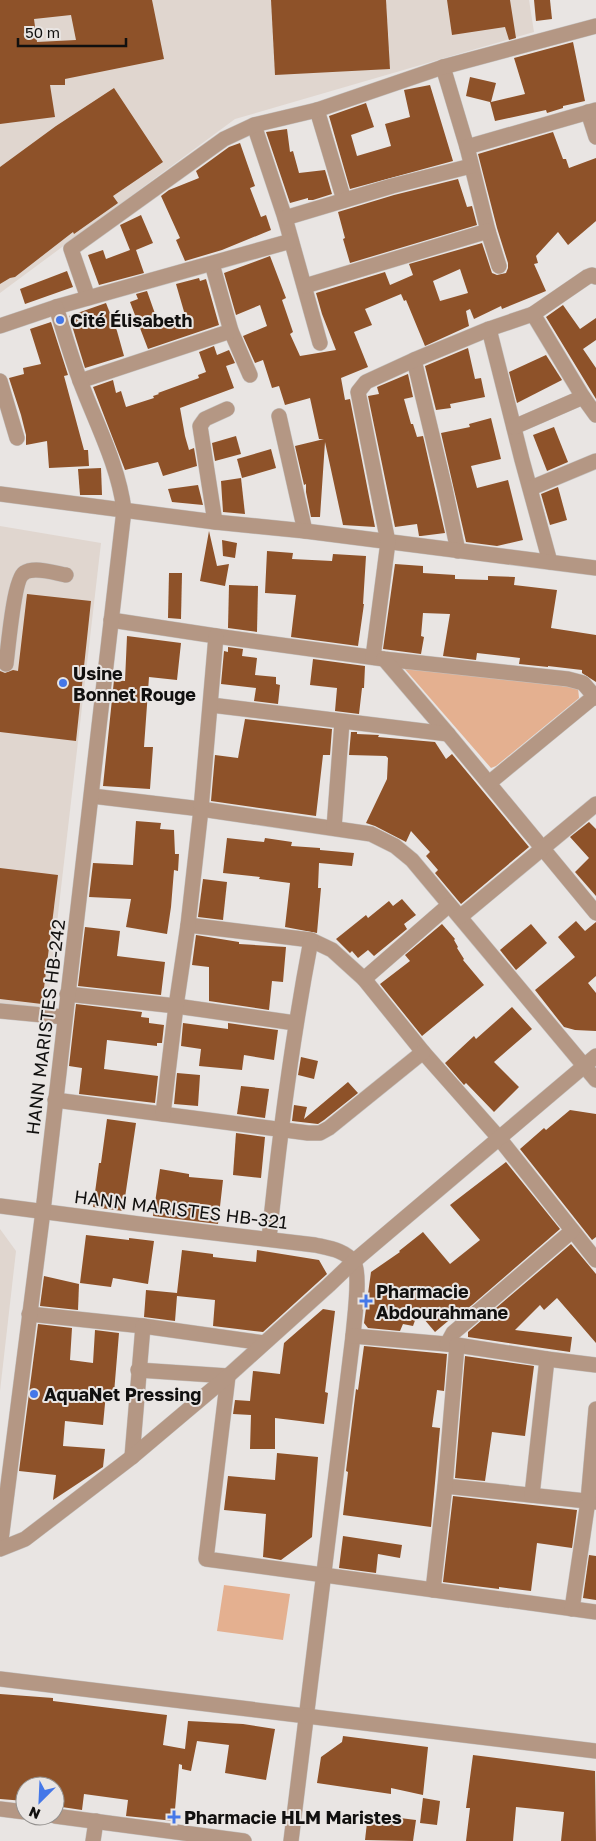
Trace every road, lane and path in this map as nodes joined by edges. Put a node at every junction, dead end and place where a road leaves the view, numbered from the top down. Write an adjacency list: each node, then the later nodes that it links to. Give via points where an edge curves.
1 (596, 26): 2 (street)
2 (442, 67): 3 (street); 7 (street)
3 (317, 110): 5 (street); 9 (street)
4 (592, 112): 6 (street); 7 (street)
5 (254, 125): 10 (street); 17 (street, via 224,139 71,250)
6 (596, 136)
7 (467, 147): 8 (street)
8 (471, 166): 9 (street); 11 (street)
9 (344, 200): 10 (street)
10 (285, 218): 12 (street)
11 (488, 231): 14 (street); 16 (street)
12 (291, 242): 13 (street); 16 (street)
13 (212, 264): 17 (street); 22 (street)
14 (499, 266)
15 (596, 278): 19 (street, via 592,275 587,277)
16 (305, 286): 23 (street)
17 (88, 298): 18 (street)
18 (56, 307): 20 (street); 27 (street, HANN MARISTES HB-242)
19 (533, 314): 21 (street); 28 (street)
20 (0, 326)
21 (489, 329): 24 (street); 32 (street)
22 (232, 331): 25 (street); 27 (street)
23 (320, 343)
24 (414, 360): 40 (street, via 366,382 358,392); 41 (street)
25 (250, 375)
26 (0, 381): 33 (street)
27 (80, 381): 37 (street, HANN MARISTES HB-242, via 116,473)
28 (583, 397): 30 (street); 32 (street)
29 (227, 409): 38 (street, via 205,419 200,426)
30 (596, 415)
31 (279, 416): 39 (street)
32 (514, 427): 35 (street)
33 (17, 438)
34 (596, 461): 35 (street)
35 (530, 488): 42 (street)
36 (0, 494): 37 (street)
37 (124, 510): 38 (street); 46 (street, HANN MARISTES HB-242)
38 (215, 522): 39 (street)
39 (305, 532): 40 (street)
40 (388, 542): 41 (street); 48 (street)
41 (458, 551): 42 (street)
42 (550, 562): 43 (street)
43 (596, 568)
44 (66, 575): 45 (street, via 36,570 25,572)
45 (7, 608): 49 (street)
46 (111, 620): 47 (street); 55 (street, HANN MARISTES HB-242)
47 (216, 636): 48 (street); 51 (street)
48 (378, 658): 50 (street, via 568,679 583,683); 53 (street)
49 (6, 664)
50 (595, 696): 54 (street)
51 (211, 705): 52 (street); 57 (street)
52 (342, 722): 53 (street); 58 (street)
53 (448, 734): 54 (street)
54 (488, 783): 59 (street)
55 (92, 796): 57 (street); 66 (street, HANN MARISTES HB-242)
56 (596, 804): 59 (street)
57 (201, 809): 58 (street); 63 (street)
58 (334, 828): 60 (street, via 371,834 395,846 412,860)
59 (542, 848): 61 (street); 62 (street)
60 (449, 905): 62 (street); 65 (street)
61 (596, 913)
62 (460, 917): 72 (street)
63 (188, 925): 64 (street); 67 (street)
64 (311, 940): 65 (street, via 332,950); 70 (street)
65 (364, 979): 71 (street)
66 (67, 994): 67 (street); 69 (street, HANN MARISTES HB-242)
67 (176, 1006): 70 (street); 75 (street)
68 (0, 1010): 69 (street)
69 (64, 1017): 74 (street, HANN MARISTES HB-242)
70 (295, 1023): 76 (street)
71 (423, 1052): 76 (street, via 320,1133); 77 (street)
72 (590, 1061): 73 (street); 77 (street)
73 (596, 1080)
74 (55, 1100): 75 (street); 79 (street, HANN MARISTES HB-242)
75 (163, 1114): 76 (street)
76 (280, 1128): 81 (street)
77 (499, 1138): 80 (street); 83 (street)
78 (0, 1206): 79 (street, HANN MARISTES HB-321)
79 (43, 1211): 81 (street, HANN MARISTES HB-321); 84 (street, HANN MARISTES HB-242)
80 (572, 1231): 82 (street); 88 (street, via 453,1333)
81 (268, 1239): 83 (street, HANN MARISTES HB-321, via 335,1249)
82 (596, 1260)
83 (354, 1262): 86 (street, via 357,1277); 87 (street)
84 (29, 1314): 85 (street); 98 (street, HANN MARISTES HB-242)
85 (143, 1326): 87 (street); 91 (street)
86 (353, 1336): 88 (street); 99 (street)
87 (264, 1343): 92 (street)
88 (452, 1344): 89 (street); 95 (street)
89 (547, 1359): 90 (street); 96 (street)
90 (596, 1365)
91 (138, 1370): 92 (street); 94 (street)
92 (228, 1376): 94 (street); 99 (street, via 206,1559)
93 (596, 1409): 97 (street)
94 (132, 1457): 98 (street, via 25,1539)
95 (445, 1486): 96 (street); 100 (street)
96 (532, 1495): 97 (street)
97 (592, 1502): 101 (street)
98 (0, 1549)
99 (323, 1576): 100 (street); 104 (street)
100 (433, 1590): 101 (street)
101 (572, 1609): 102 (street)
102 (596, 1612)
103 (0, 1679): 104 (street)
104 (307, 1717): 105 (street); 113 (street)
105 (596, 1751)
106 (0, 1809): 107 (street)
107 (15, 1811)
108 (65, 1817): 109 (street)
109 (96, 1821): 110 (street); 111 (street)
110 (180, 1837): 112 (street)
111 (93, 1841)
112 (244, 1841)
113 (291, 1841)

